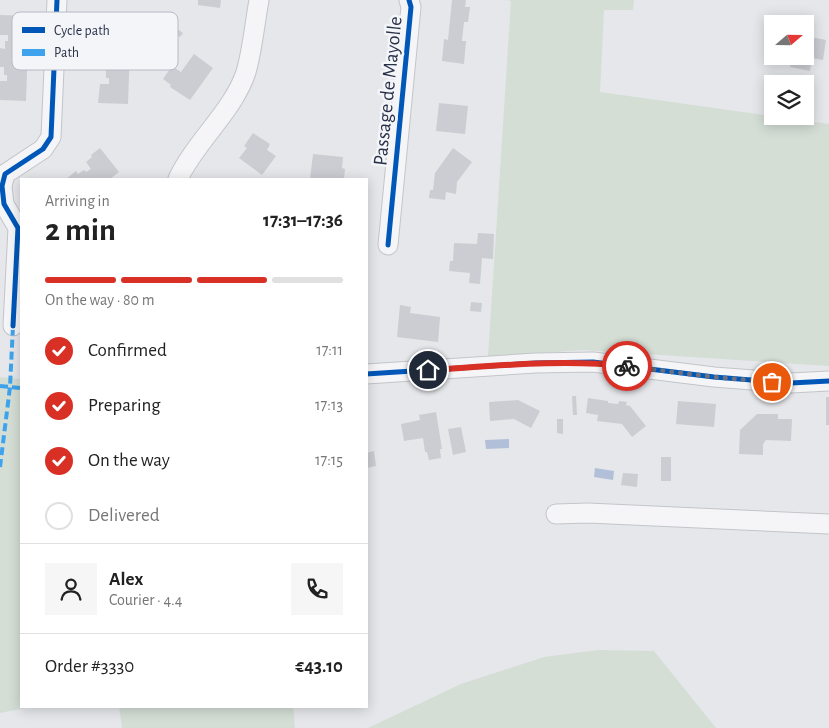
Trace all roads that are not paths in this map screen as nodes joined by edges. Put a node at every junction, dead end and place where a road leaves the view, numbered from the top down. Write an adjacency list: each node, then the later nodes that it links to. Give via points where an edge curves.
1 (259, 0): 4 (street, via 246,72 232,100 185,163)
2 (409, 0): 6 (street, Passage de Mayolle, via 412,7)
3 (54, 70): 5 (street, via 51,137 43,149 6,174 2,186 4,204 18,228)
4 (178, 178)
5 (19, 245): 7 (street)
6 (388, 245)
7 (13, 326)
8 (368, 374): 9 (street, via 594,362 714,377 791,383)
9 (829, 381)
10 (556, 514): 11 (street)
11 (829, 524)

